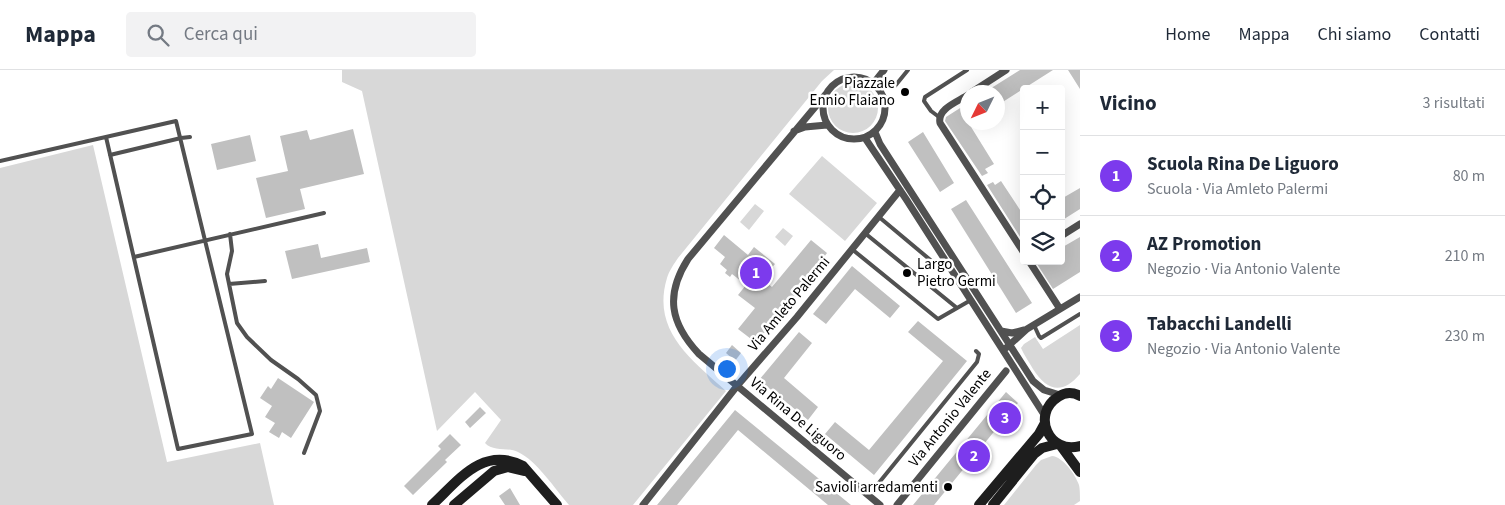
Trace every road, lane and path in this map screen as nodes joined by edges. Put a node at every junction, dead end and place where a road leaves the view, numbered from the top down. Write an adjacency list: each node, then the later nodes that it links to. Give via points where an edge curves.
1 (884, 70): 5 (street)
2 (908, 70): 7 (lane)
3 (967, 70): 10 (lane, via 925,97 924,102)
4 (1006, 70): 6 (street)
5 (873, 84): 8 (street, via 865,79 847,78 838,81); 13 (street, via 879,90 885,107)
6 (983, 85)
7 (895, 86)
8 (826, 94): 11 (street, via 822,104); 12 (street, Via Rina De Liguoro)
9 (960, 100): 10 (street)
10 (939, 117): 28 (street)
11 (827, 125): 12 (street, via 805,127); 17 (street, via 840,137)
12 (794, 132): 48 (street, Via Rina De Liguoro, via 691,256 679,274 675,288 675,318 685,337 699,354)
13 (875, 132): 17 (street); 42 (street)
14 (106, 137): 15 (lane, via 176,121); 18 (lane); 19 (lane)
15 (180, 138): 16 (lane); 18 (lane); 27 (lane)
16 (190, 138)
17 (864, 138): 20 (street)
18 (110, 156): 30 (lane)
19 (0, 161)
20 (900, 190): 22 (street, Via Amleto Palermi); 36 (street)
21 (324, 213): 25 (lane)
22 (879, 217): 26 (street, Via Amleto Palermi); 31 (lane)
23 (1080, 224): 24 (street)
24 (1065, 233)
25 (230, 234): 27 (lane); 34 (lane)
26 (866, 234): 29 (street, Via Amleto Palermi); 37 (lane)
27 (205, 240): 30 (lane); 30 (lane, via 252,434 178,449)
28 (1020, 247)
29 (852, 250): 37 (lane, via 938,319); 48 (street, Via Amleto Palermi)
30 (134, 257)
31 (934, 263)
32 (1032, 265): 38 (street)
33 (264, 282): 34 (lane)
34 (229, 284): 54 (lane, via 237,323 247,337 316,395 320,411)
35 (1080, 297): 38 (street)
36 (971, 300): 37 (lane); 44 (street)
37 (957, 308)
38 (1060, 309): 40 (street)
39 (1080, 314): 40 (lane, via 1042,338)
40 (1034, 325): 41 (street)
41 (1027, 329): 42 (street, via 1012,333); 43 (street)
42 (1001, 331): 43 (street)
43 (1010, 345): 44 (street); 49 (street, via 1037,386 1048,392)
44 (1003, 350): 51 (street)
45 (976, 351): 57 (lane, via 979,354 977,362)
46 (1006, 371): 63 (street, Via Antonio Valente)
47 (1080, 385): 49 (main road)
48 (738, 386): 57 (street, Via Rina De Liguoro); 61 (street, Via Amleto Palermi)
49 (1064, 394): 50 (main road); 51 (main road, via 1049,404)
50 (1080, 396)
51 (1045, 419): 52 (main road, via 1049,434); 64 (main road, via 1039,434)
52 (1059, 445): 53 (main road, via 1069,448); 56 (main road); 65 (main road, via 1042,448 1032,457)
53 (1080, 446)
54 (304, 453)
55 (529, 472): 58 (main road, via 507,459 486,461 469,471); 59 (main road, via 508,467 494,471); 60 (main road)
56 (1080, 472)
57 (869, 496): 62 (street, Via Rina De Liguoro)
58 (432, 505)
59 (454, 505)
60 (557, 505)
61 (643, 505)
62 (880, 505)
63 (897, 505)
64 (980, 505)
65 (993, 505)

